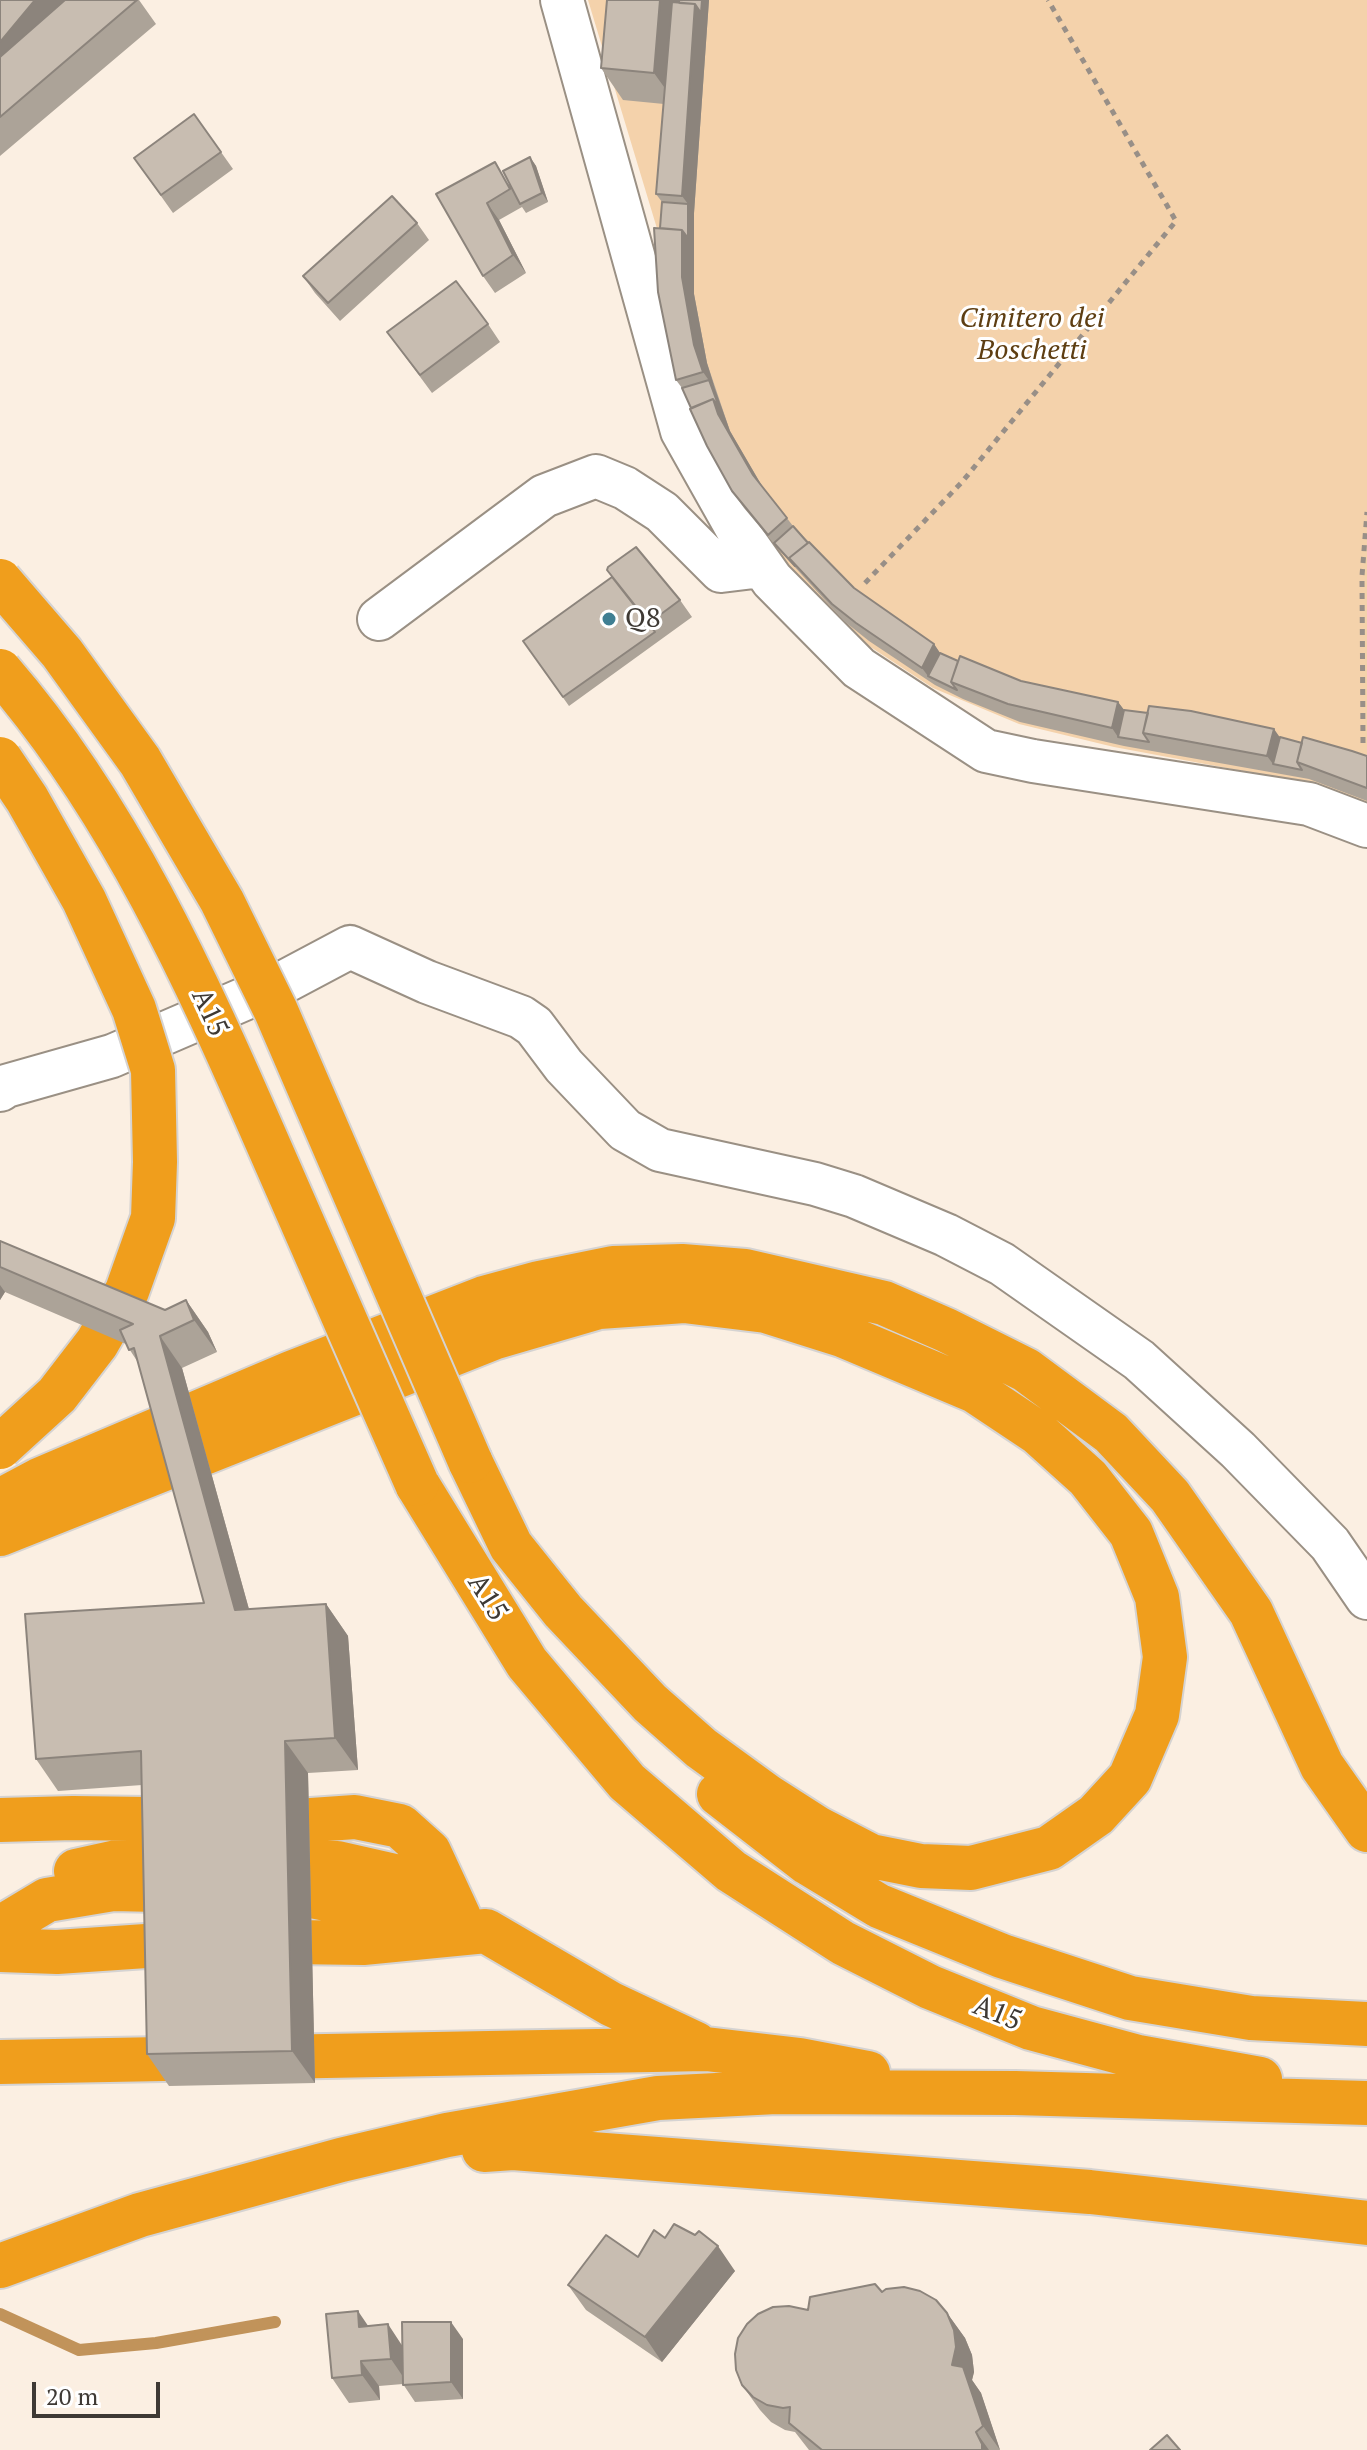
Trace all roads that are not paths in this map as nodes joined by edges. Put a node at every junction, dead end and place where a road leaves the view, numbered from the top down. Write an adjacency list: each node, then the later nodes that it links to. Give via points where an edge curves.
1 (562, 0): 2 (street, via 682,431)
2 (762, 566): 4 (street, via 721,571 662,512 596,476 544,496); 7 (street, via 859,668 986,751 1309,804)
3 (0, 581): 12 (highway, A15, bridge, via 62,653 140,761 222,901 276,1011)
4 (379, 619)
5 (0, 671): 24 (highway, A15 / A15, bridge, via 33,709 118,837 199,989 417,1484 527,1663 627,1782 731,1871 843,1943 930,1987 1031,2028 1138,2057 1257,2079)
6 (0, 759): 9 (highway, bridge, via 84,900 134,1009 153,1070 155,1162 153,1218 127,1291 97,1343 57,1395)
7 (1367, 826)
8 (0, 1090): 13 (street, via 112,1056 286,981 350,947 521,1017 625,1130 660,1150 854,1196 1002,1264 1139,1360 1205,1420 1330,1544)
9 (0, 1447)
10 (0, 1501): 15 (highway, via 291,1373 484,1298 539,1283 613,1268 682,1266 745,1271 884,1303 1026,1370 1111,1433 1170,1496 1251,1612 1322,1766)
11 (0, 1534): 12 (highway, via 552,1319 599,1307 684,1301 766,1311 842,1335 975,1391 1038,1433 1088,1478 1131,1533 1157,1597 1165,1657 1157,1715 1130,1778 1096,1815 1049,1848 971,1868 871,1856 817,1828 701,1748 602,1655)
12 (511, 1546): 21 (highway, A15 / A15, via 584,1655 647,1726 757,1825 879,1906 1002,1956 1130,1998 1251,2018)
13 (1367, 1598)
14 (0, 1820): 16 (highway, via 355,1817 400,1826 429,1852)
15 (1367, 1830)
16 (473, 1924): 17 (highway, via 296,1893 113,1889 47,1900); 18 (highway, via 363,1943 220,1941); 19 (highway)
17 (0, 1928)
18 (0, 1950)
19 (527, 1955): 20 (highway, via 374,1968); 22 (highway, via 611,2004)
20 (0, 1978)
21 (1367, 2024)
22 (706, 2049): 23 (highway); 25 (highway)
23 (0, 2062)
24 (1367, 2083)
25 (1015, 2093): 26 (highway); 27 (highway, via 776,2092 658,2098 447,2135)
26 (1367, 2103)
27 (341, 2160): 28 (highway, via 513,2148 1090,2192); 29 (highway, via 140,2215)
28 (1367, 2223)
29 (0, 2266)

